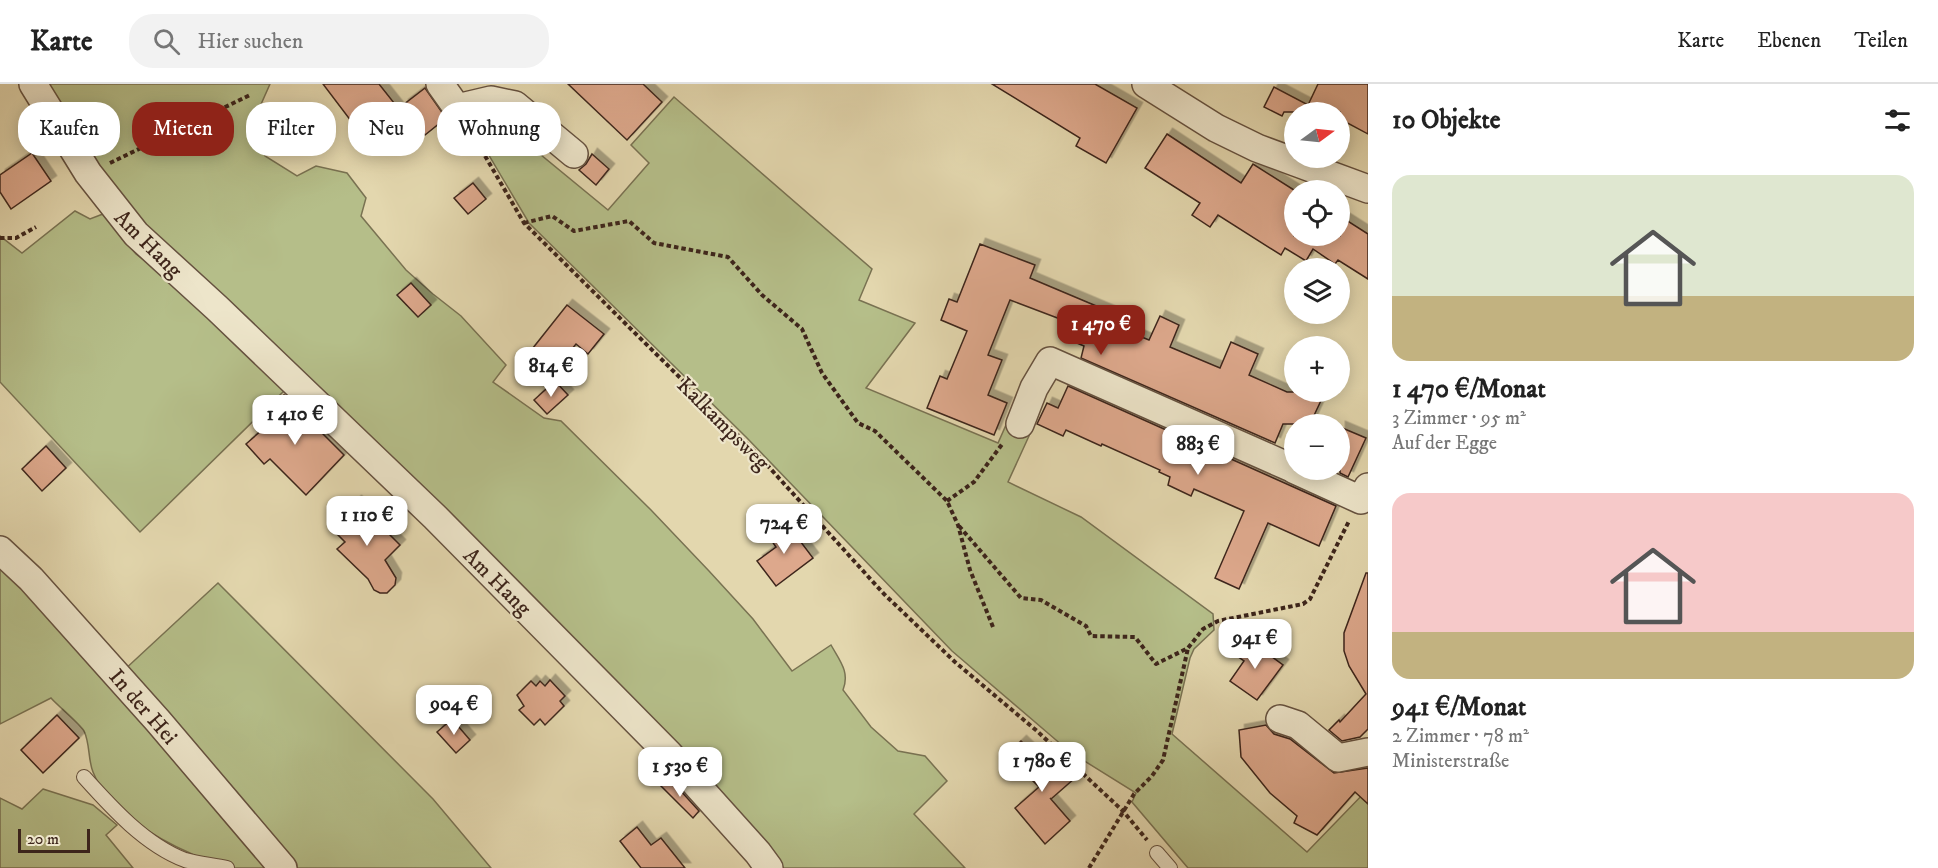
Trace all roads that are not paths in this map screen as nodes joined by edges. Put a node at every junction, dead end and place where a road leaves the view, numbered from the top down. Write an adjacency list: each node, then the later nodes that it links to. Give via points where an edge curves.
1 (33, 84): 17 (street, Am Hang, via 88,173 136,234 435,516 669,754)
2 (440, 84): 4 (street, via 457,108 491,100 515,105)
3 (1146, 84): 5 (street, via 1216,128 1257,148)
4 (574, 154)
5 (1368, 189)
6 (1020, 424): 7 (street, via 1050,361)
7 (1284, 465)
8 (1324, 480): 9 (street)
9 (1365, 494)
10 (0, 549): 16 (street, In der Hei, via 126,686)
11 (1280, 719): 12 (street, via 1298,725 1338,759)
12 (1368, 752)
13 (84, 777): 15 (lane, via 119,815 159,846 186,860)
14 (1157, 853): 18 (lane)
15 (227, 868)
16 (283, 868)
17 (769, 868)
18 (1170, 868)

